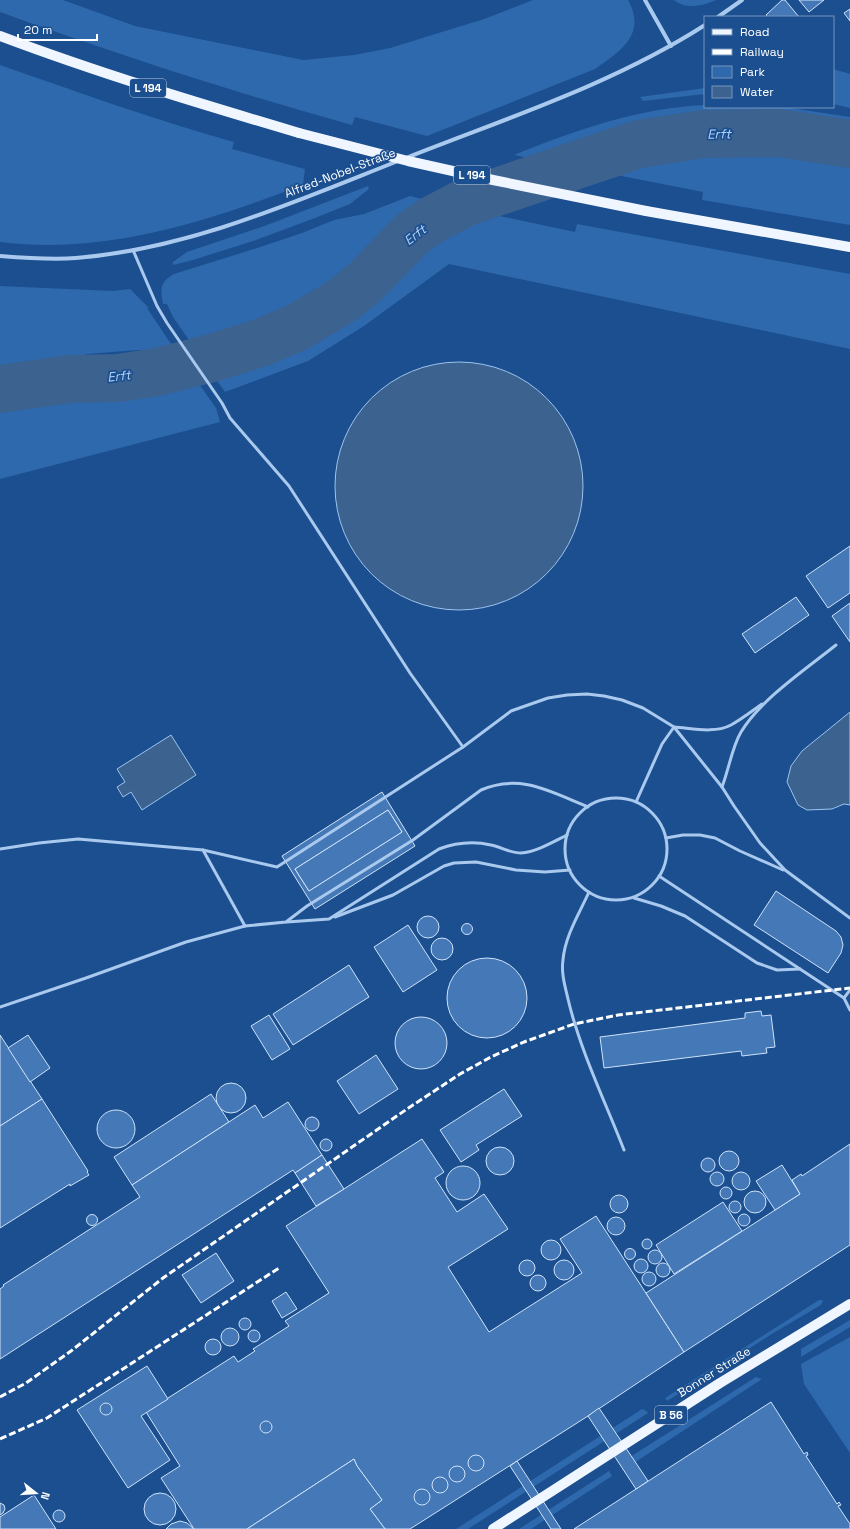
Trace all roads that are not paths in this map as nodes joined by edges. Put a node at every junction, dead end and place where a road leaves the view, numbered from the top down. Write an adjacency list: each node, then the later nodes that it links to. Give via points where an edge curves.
1 (645, 0): 6 (street)
2 (742, 0): 3 (street)
3 (719, 16)
4 (704, 26): 6 (street, Alfred-Nobel-Straße)
5 (0, 36): 7 (main road, L 194, bridge, via 178,97 299,133 408,161 646,211)
6 (671, 46): 8 (street, Alfred-Nobel-Straße, via 598,82 330,189 233,224 177,241)
7 (850, 247)
8 (133, 250): 9 (street, Alfred-Nobel-Straße, via 76,258); 13 (lane, via 167,324 230,418 288,486 410,673)
9 (0, 256)
10 (836, 645): 11 (lane)
11 (766, 702): 12 (lane, via 730,726 718,729); 14 (lane, via 741,732)
12 (674, 727): 13 (lane, via 643,708 622,700 587,694 567,695 548,698 511,711); 14 (lane); 15 (lane, via 662,744)
13 (463, 747): 20 (lane, via 276,867)
14 (722, 787): 22 (lane, via 744,822)
15 (636, 802): 16 (lane, via 611,798); 18 (lane, via 656,817)
16 (588, 807): 17 (lane, via 577,817); 28 (lane, via 526,784 512,782 490,786 413,840 307,906)
17 (567, 835): 21 (lane, via 566,856); 27 (lane, via 521,853 478,843 450,845 439,849)
18 (666, 838): 22 (lane, via 683,834 715,838); 23 (lane, via 667,858)
19 (0, 849): 20 (lane, via 78,839)
20 (203, 850): 29 (lane)
21 (570, 870): 24 (lane, via 578,883); 27 (lane, via 545,872 516,870 476,862 454,863 393,895)
22 (785, 870): 26 (lane)
23 (659, 876): 25 (lane, via 654,884); 30 (lane)
24 (589, 892): 25 (lane, via 608,900); 35 (lane, via 566,944 563,960 564,978 574,1024)
25 (633, 897): 30 (lane, via 685,916 757,963 777,970)
26 (850, 918)
27 (329, 919): 28 (lane)
28 (286, 922): 29 (lane)
29 (245, 926): 33 (lane, via 186,942)
30 (800, 969): 32 (lane)
31 (850, 990): 32 (lane)
32 (844, 998): 34 (lane)
33 (0, 1007)
34 (850, 1010)
35 (624, 1150)
36 (850, 1304): 37 (main road, Bonner Straße / B 56, via 720,1383)
37 (493, 1529)

